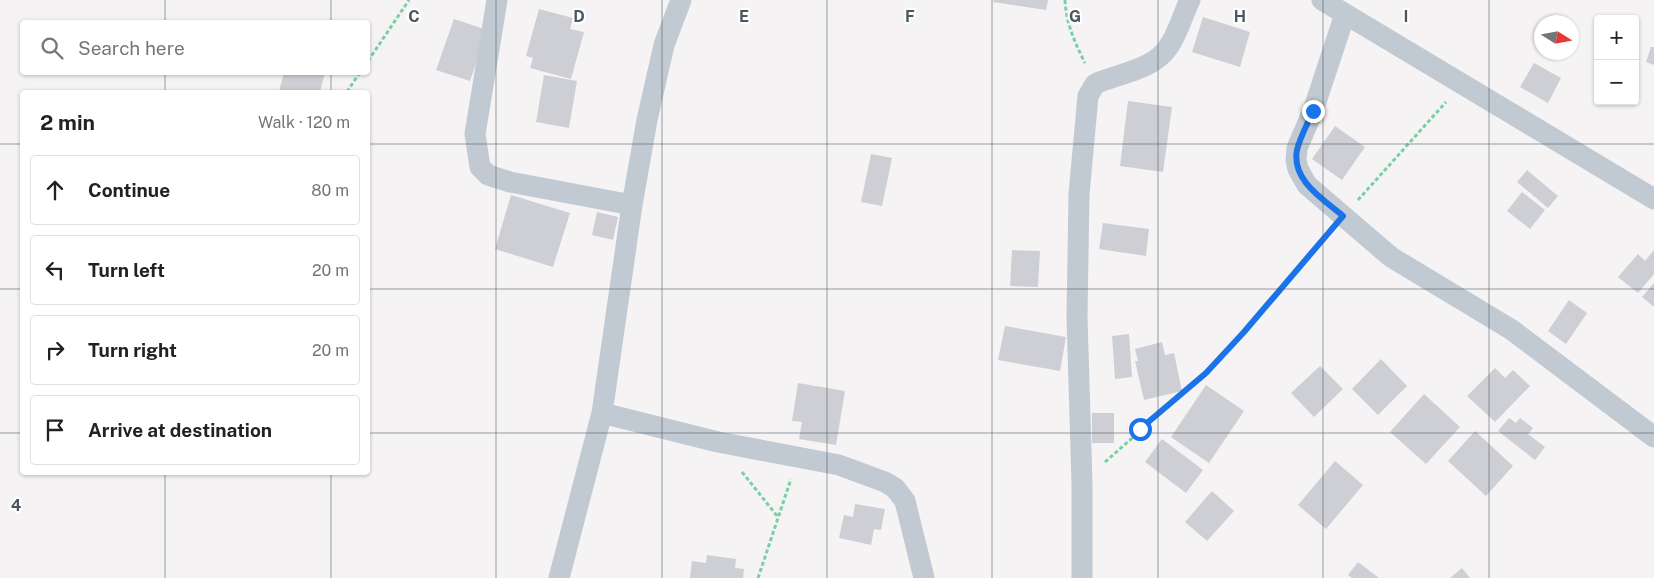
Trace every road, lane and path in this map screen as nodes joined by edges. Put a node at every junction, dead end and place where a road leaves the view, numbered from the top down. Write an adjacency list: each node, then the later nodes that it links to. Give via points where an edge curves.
1 (409, 0): 8 (path)
2 (497, 0): 14 (street, via 474,134 480,167 488,175 510,182)
3 (681, 0): 14 (street, via 662,54)
4 (1065, 0): 10 (path, via 1073,38)
5 (1190, 0): 10 (street, via 1170,46 1160,57 1148,65)
6 (1322, 0): 7 (street)
7 (1345, 14): 11 (street); 15 (street, via 1313,111 1297,148 1296,160 1307,185)
8 (370, 58)
9 (358, 75): 12 (path)
10 (1095, 84): 20 (street, via 1088,96 1079,194 1077,317)
11 (1462, 85): 13 (street); 15 (path)
12 (348, 90)
13 (1654, 199)
14 (632, 205): 16 (street)
15 (1343, 216): 17 (street, via 1392,257 1512,330); 20 (path, via 1206,373)
16 (602, 412): 18 (street); 22 (street)
17 (1654, 437)
18 (718, 442): 19 (street); 21 (path)
19 (798, 457): 21 (path); 24 (street, via 839,465 895,488 905,501)
20 (1082, 483): 25 (street)
21 (778, 517): 23 (path)
22 (559, 578)
23 (758, 578)
24 (924, 578)
25 (1082, 578)

